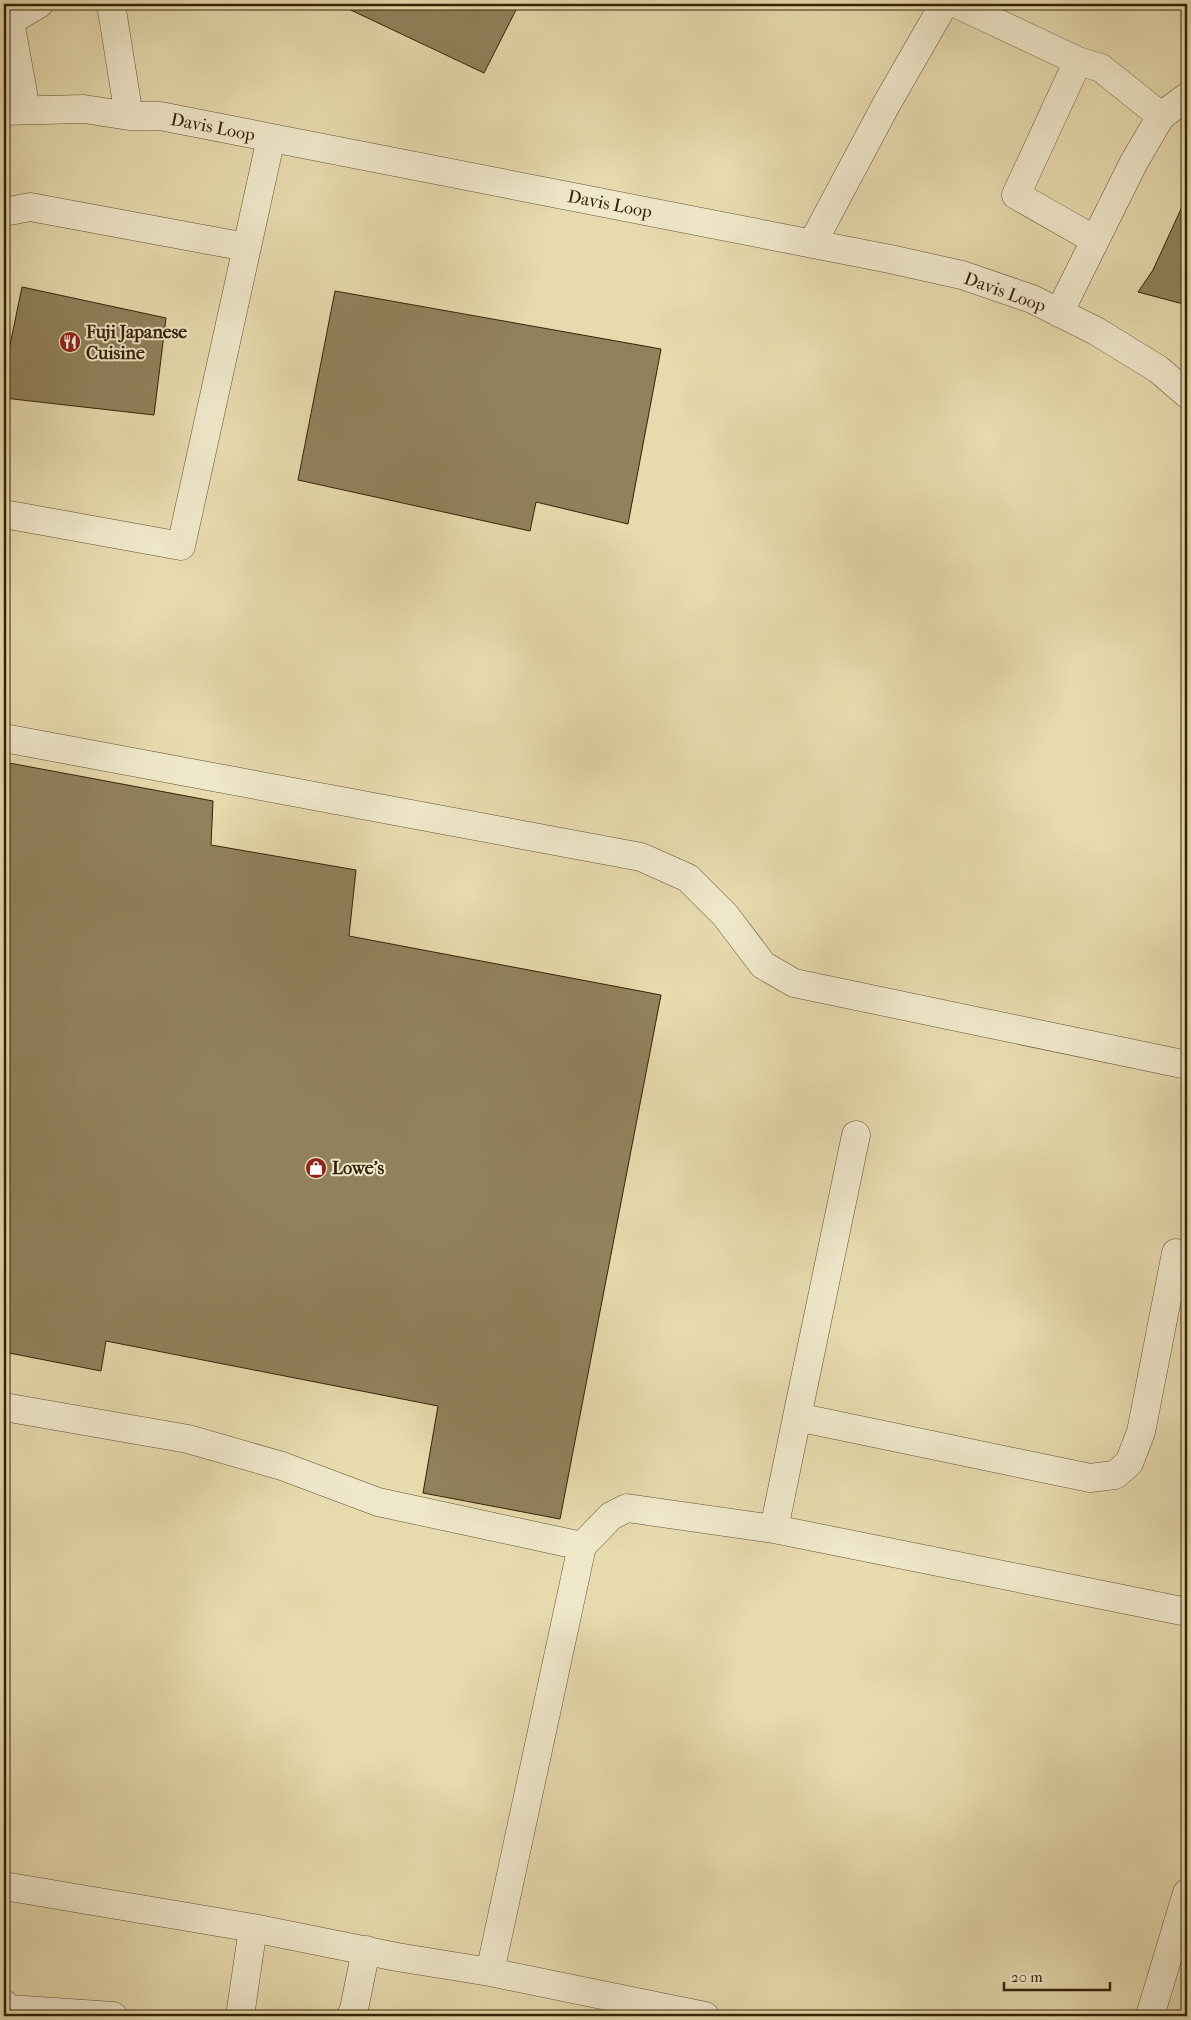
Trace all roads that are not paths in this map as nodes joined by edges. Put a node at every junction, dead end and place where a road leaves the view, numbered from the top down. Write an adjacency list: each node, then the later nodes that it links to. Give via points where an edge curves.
1 (40, 4): 5 (street)
2 (111, 4): 9 (street)
3 (944, 4): 14 (street)
4 (957, 4): 6 (street)
5 (7, 22): 8 (street)
6 (1078, 61): 10 (street, via 1101,68); 13 (street, via 1016,195)
7 (1187, 97): 10 (street)
8 (15, 111): 9 (street, Davis Loop, via 84,109)
9 (128, 116): 11 (street, Davis Loop, via 160,116)
10 (1162, 116): 13 (street, via 1134,162)
11 (271, 138): 14 (street, Davis Loop); 15 (street)
12 (4, 212): 15 (street, via 30,207)
13 (1096, 240): 16 (street)
14 (812, 244): 16 (street, Davis Loop, via 962,275 1032,299)
15 (246, 247): 18 (street, via 181,546)
16 (1059, 313): 17 (street, Davis Loop, via 1096,331 1158,369)
17 (1187, 394)
18 (4, 514)
19 (4, 738): 20 (street, via 641,857 688,878 725,915 764,966 794,983)
20 (1187, 1066)
21 (856, 1135): 24 (street)
22 (1187, 1256): 24 (street, via 1176,1253 1141,1432 1128,1463 1115,1475 1090,1478)
23 (4, 1407): 26 (street, via 188,1439 282,1466 378,1502)
24 (796, 1417): 25 (street)
25 (774, 1529): 26 (street, via 627,1508 611,1516); 27 (street)
26 (582, 1546): 32 (street)
27 (1187, 1612)
28 (4, 1886): 30 (street)
29 (1187, 1893): 38 (street)
30 (253, 1928): 31 (street); 35 (street)
31 (366, 1950): 32 (street); 36 (street)
32 (490, 1972): 37 (street)
33 (4, 2004): 34 (street, via 10,2009)
34 (113, 2016)
35 (240, 2016)
36 (351, 2016)
37 (705, 2016)
38 (1150, 2016)

